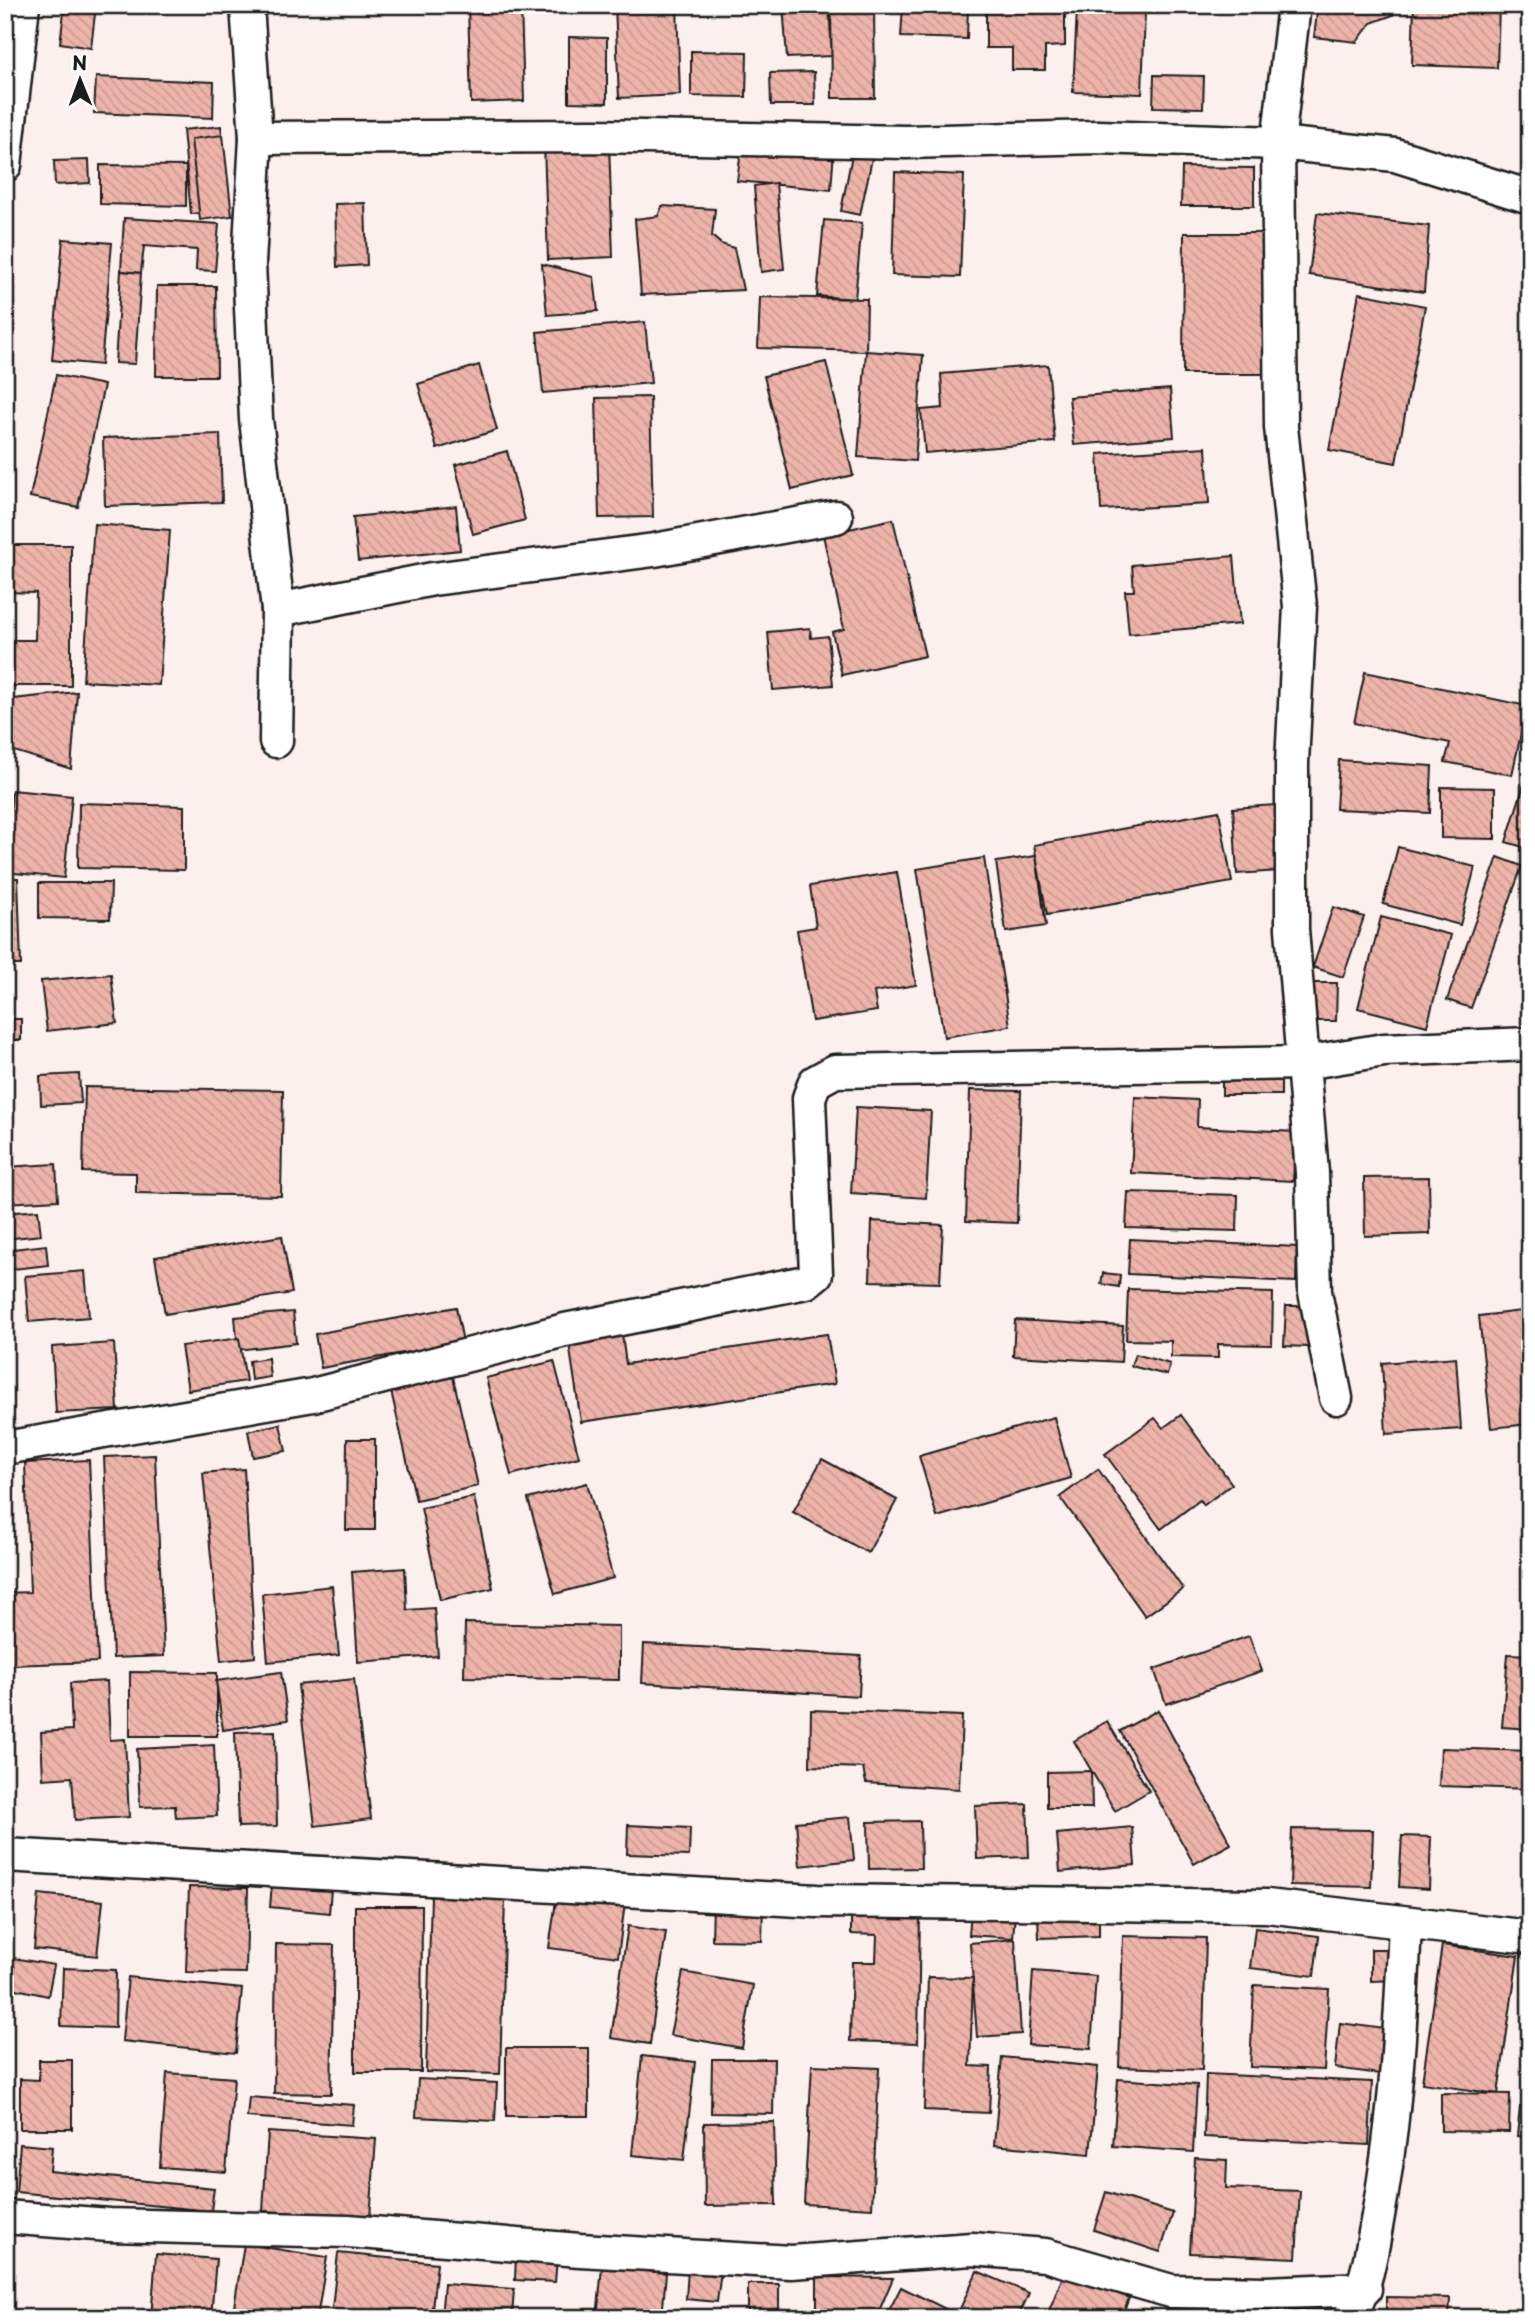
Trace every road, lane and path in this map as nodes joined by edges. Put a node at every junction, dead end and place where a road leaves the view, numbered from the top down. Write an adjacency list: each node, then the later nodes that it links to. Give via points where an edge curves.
1 (23, 5): 6 (street)
2 (247, 5): 4 (street)
3 (1294, 5): 5 (street)
4 (256, 138): 5 (street, via 594,136 906,142 1098,137); 9 (street, via 249,263 255,406)
5 (1278, 143): 7 (street, via 1395,155); 12 (street, via 1281,427 1300,606 1292,762 1292,929)
6 (5, 165)
7 (1530, 197)
8 (836, 517): 9 (street, via 654,550 433,579)
9 (278, 610): 10 (street)
10 (276, 741)
11 (1530, 1044): 12 (street, via 1384,1050)
12 (1304, 1063): 13 (street, via 1315,1292); 14 (street, via 835,1071 815,1083 809,1098 816,1274 806,1282 565,1330 313,1395)
13 (1336, 1398)
14 (5, 1448)
15 (5, 1855): 16 (street, via 817,1901 1267,1906)
16 (1405, 1923): 17 (street); 19 (street, via 1398,2062 1385,2177)
17 (1530, 1937)
18 (5, 2217): 19 (street, via 109,2225 348,2231 791,2262 972,2249 1045,2255 1171,2291)
19 (1365, 2288): 20 (street)
20 (1350, 2318)

